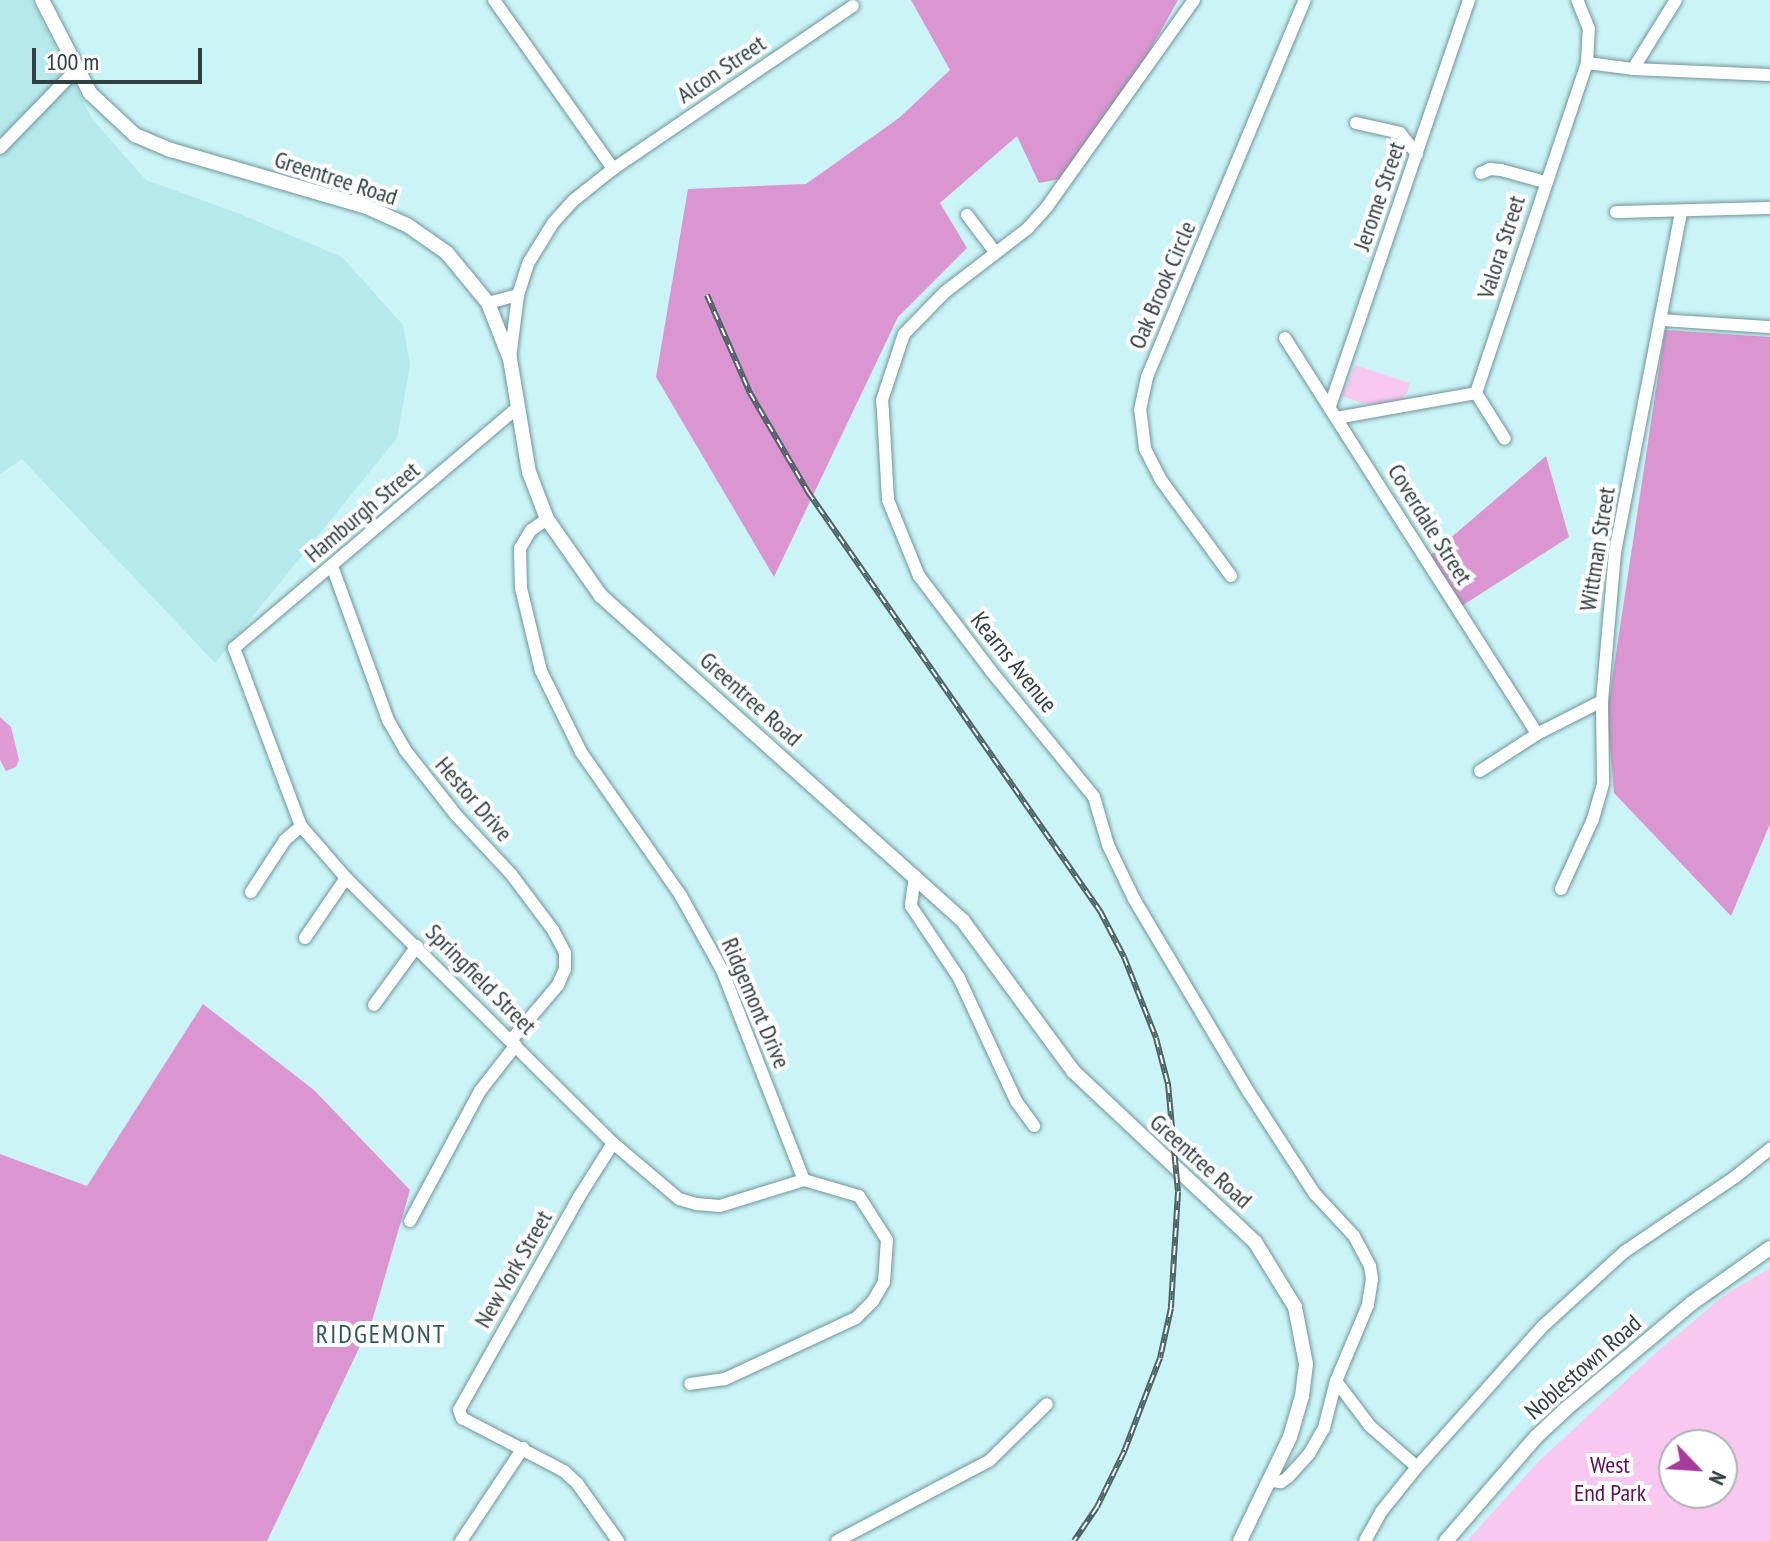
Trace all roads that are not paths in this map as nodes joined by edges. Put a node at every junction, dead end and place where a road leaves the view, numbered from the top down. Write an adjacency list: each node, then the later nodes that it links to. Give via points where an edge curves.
1 (42, 0): 11 (main road, Greentree Road)
2 (494, 0): 16 (street)
3 (1194, 0): 23 (street, Kearns Avenue, via 1047,207)
4 (1305, 0): 36 (street, Oak Brook Circle, via 1147,377 1140,410 1145,448 1161,480)
5 (1469, 0): 15 (street, Jerome Street)
6 (1577, 0): 9 (street, Valora Street, via 1589,29)
7 (1676, 0): 10 (street)
8 (853, 6): 16 (street, Alcon Street)
9 (1587, 63): 10 (street); 18 (street, Valora Street)
10 (1633, 69): 12 (street)
11 (75, 71): 14 (street); 25 (main road, Greentree Road, via 111,117 135,135 367,207 407,225 447,253)
12 (1770, 75)
13 (1356, 123): 15 (street, via 1400,133)
14 (0, 148)
15 (1417, 154): 32 (street, Jerome Street)
16 (613, 169): 24 (street, Alcon Street, via 553,223 529,262)
17 (1481, 173): 18 (street, via 1501,170)
18 (1545, 182): 30 (street, Valora Street)
19 (1770, 208): 20 (street)
20 (1681, 211): 21 (street); 26 (street, Wittman Street)
21 (1616, 212)
22 (967, 215): 23 (street)
23 (995, 252): 56 (street, Kearns Avenue, via 904,334 882,400 888,500 919,576 1094,797 1108,845 1134,899 1248,1091 1315,1194 1365,1253 1372,1279 1368,1305)
24 (518, 295): 25 (street); 29 (street, Alcon Street)
25 (488, 303): 29 (main road, Greentree Road)
26 (1661, 320): 27 (street); 38 (street, Wittman Street, via 1615,552)
27 (1770, 327)
28 (1285, 338): 32 (street, Coverdale Street)
29 (510, 359): 31 (main road, Greentree Road)
30 (1476, 393): 32 (street); 33 (street)
31 (517, 408): 34 (main road, Greentree Road, via 529,472); 35 (street, Hamburgh Street)
32 (1333, 412): 39 (street, Coverdale Street)
33 (1505, 439)
34 (547, 519): 42 (main road, Greentree Road, via 601,596); 53 (street, Ridgemont Drive, via 531,530 520,548 521,588 541,671 581,752 681,896 722,970)
35 (332, 566): 37 (street, Hamburgh Street); 49 (street, Hestor Drive, via 388,720 405,750 511,874 565,953 558,985)
36 (1231, 576)
37 (234, 648): 41 (street, Springfield Street)
38 (1602, 701): 39 (street); 44 (street, Wittman Street, via 1603,783)
39 (1537, 734): 40 (street)
40 (1480, 771)
41 (301, 826): 43 (street, Springfield Street); 45 (street, via 285,840)
42 (915, 876): 50 (street, via 911,906 959,978 1016,1101); 61 (main road, Greentree Road, via 963,921 1074,1072 1232,1217 1283,1283 1295,1307 1306,1364 1290,1437)
43 (346, 878): 46 (street); 47 (street, Springfield Street)
44 (1561, 889)
45 (251, 892)
46 (305, 938)
47 (417, 946): 48 (street); 49 (street, Springfield Street)
48 (374, 1005)
49 (514, 1042): 51 (street, Springfield Street); 54 (street, Hestor Drive, via 480,1091)
50 (1034, 1126)
51 (613, 1143): 53 (street, Springfield Street, via 679,1199 696,1204 732,1204); 59 (street, New York Street, via 460,1406 462,1418)
52 (1770, 1149): 60 (street, via 1624,1252 1543,1326)
53 (804, 1180): 57 (street, via 859,1196 887,1240 884,1282 856,1318 725,1379)
54 (410, 1221)
55 (1770, 1248): 67 (main road, Noblestown Road, via 1692,1303 1578,1398 1536,1437)
56 (1336, 1381): 60 (street, via 1370,1426); 61 (street, Kearns Avenue, via 1324,1428 1309,1454 1281,1482)
57 (690, 1384)
58 (1047, 1404): 64 (street, via 989,1461)
59 (523, 1448): 62 (street); 63 (street, via 577,1483)
60 (1417, 1467): 66 (street)
61 (1271, 1481): 65 (main road, Greentree Road)
62 (461, 1541)
63 (618, 1541)
64 (837, 1541)
65 (1240, 1541)
66 (1365, 1541)
67 (1446, 1541)

